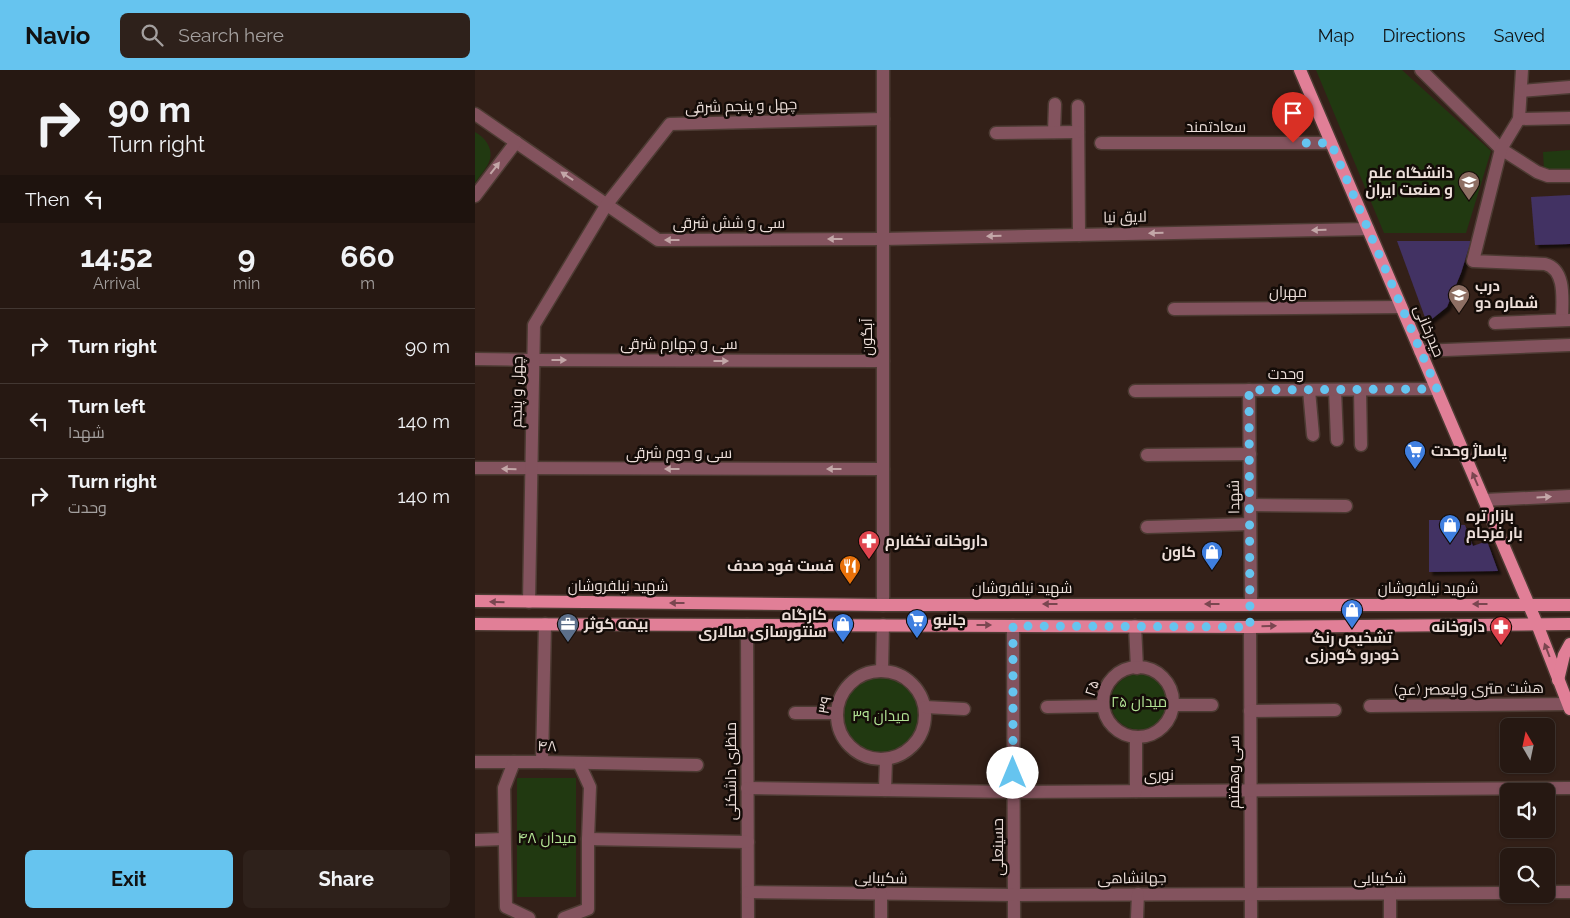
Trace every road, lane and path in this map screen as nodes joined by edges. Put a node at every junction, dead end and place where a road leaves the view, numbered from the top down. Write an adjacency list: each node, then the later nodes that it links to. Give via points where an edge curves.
1 (883, 70): 11 (street, آبگون)
2 (1300, 70): 18 (main road, حیدرخانی)
3 (1421, 70): 19 (street)
4 (1522, 70): 6 (street)
5 (1570, 87): 6 (street)
6 (1522, 91): 12 (street)
7 (1055, 104): 13 (street)
8 (1078, 106): 14 (street)
9 (475, 114): 16 (street, سی و شش شرقی)
10 (1570, 118): 12 (street)
11 (883, 119): 22 (street, چهل و ‍پنجم شرقی, via 670,124); 25 (street, آبگون)
12 (1519, 120): 19 (street)
13 (1054, 132): 14 (street); 15 (street)
14 (1078, 132): 24 (street)
15 (996, 133)
16 (516, 142): 21 (street, one-way to 16); 22 (street, سی و شش شرقی, one-way to 16)
17 (1101, 143): 18 (street, سعادتمند)
18 (1331, 143): 23 (main road, حیدرخانی)
19 (1501, 149): 20 (street, via 1537,172 1548,176); 28 (street, via 1473,261 1553,266 1561,280)
20 (1570, 176)
21 (475, 196)
22 (607, 204): 25 (street, سی و شش شرقی, one-way to 22, via 658,240); 33 (street, چهل و پنجم, via 534,325)
23 (1367, 228): 24 (street, لایق نیا, one-way to 24); 26 (main road, حیدرخانی)
24 (1079, 235): 25 (street, لایق نیا, one-way to 25)
25 (883, 238): 34 (street, آبگون)
26 (1401, 307): 27 (street, مهران); 31 (main road, حیدرخانی)
27 (1174, 309)
28 (1566, 320): 29 (street)
29 (1495, 323)
30 (1570, 345): 31 (street)
31 (1420, 351): 35 (main road, حیدرخانی)
32 (475, 359): 33 (street, سی و چهارم شرقی)
33 (533, 360): 34 (street, سی و چهارم شرقی, one-way to 34); 47 (street, چهل و پنجم)
34 (883, 361): 48 (street, آبگون)
35 (1437, 389): 39 (street, وحدت); 50 (main road, حیدرخانی, one-way to 35)
36 (1249, 390): 37 (street, وحدت); 40 (street, وحدت); 44 (street, شهدا)
37 (1309, 390): 38 (street, وحدت); 41 (street)
38 (1335, 390): 39 (street, وحدت); 42 (street)
39 (1360, 390): 43 (street)
40 (1135, 391)
41 (1313, 435)
42 (1337, 440)
43 (1361, 445)
44 (1249, 454): 45 (street); 51 (street, شهدا)
45 (1147, 455)
46 (475, 468): 47 (street, سی و دوم شرقی, one-way to 46)
47 (531, 469): 48 (street, سی و دوم شرقی, one-way to 47); 56 (street, چهل و پنجم)
48 (883, 469): 60 (street, آبگون)
49 (1570, 496): 50 (street, one-way to 49)
50 (1484, 500): 58 (main road, حیدرخانی)
51 (1250, 505): 52 (street); 53 (street, شهدا)
52 (1346, 506)
53 (1250, 524): 54 (street); 57 (street, شهدا)
54 (1147, 527)
55 (475, 601): 56 (main road, شهید نیلفروشان, one-way to 55)
56 (529, 602): 60 (main road, شهید نیلفروشان, one-way to 56)
57 (1251, 604): 58 (main road, شهید نیلفروشان, one-way to 57); 60 (main road, شهید نیلفروشان, one-way to 60); 69 (main road)
58 (1529, 604): 59 (main road, شهید نیلفروشان); 63 (main road, حیدرخانی)
59 (1570, 604)
60 (883, 605): 66 (main road)
61 (475, 624): 62 (main road)
62 (545, 624): 65 (main road); 90 (street)
63 (1537, 624): 64 (main road); 69 (main road, one-way to 63); 73 (main road, one-way to 63)
64 (1570, 624)
65 (747, 625): 66 (main road); 93 (street, منظری داشکنی)
66 (883, 625): 67 (main road, one-way to 67); 72 (street)
67 (1013, 626): 68 (main road); 98 (street, حسینعلی)
68 (1135, 626): 69 (main road); 71 (street)
69 (1250, 627): 83 (street, سی وهفتم)
70 (1570, 644): 73 (main road)
71 (1137, 668): 75 (street, via 1149,669 1167,683); 76 (street, ۲۵, via 1119,673 1111,680)
72 (883, 670): 78 (street, via 910,681 920,693); 85 (street, ۳۹, via 856,678 839,700)
73 (1558, 680): 79 (main road)
74 (1213, 704): 75 (street)
75 (1173, 705): 86 (street, via 1165,724 1157,731)
76 (1103, 706): 80 (street); 86 (street, ۲۵, via 1115,729)
77 (1370, 706): 79 (street, هشت متری ولیعصر (عج))
78 (925, 707): 81 (street); 87 (street, via 921,734 913,745)
79 (1569, 707)
80 (1047, 708)
81 (964, 709)
82 (1335, 710): 83 (street)
83 (1250, 711): 97 (street, سی وهفتم)
84 (795, 713): 85 (street)
85 (837, 713): 87 (street, ۳۹, via 843,738 852,748 863,755)
86 (1136, 737): 96 (street)
87 (886, 760): 95 (street)
88 (475, 762): 89 (street, ۴۸)
89 (514, 762): 90 (street, ۴۸); 99 (street, via 504,788)
90 (542, 762): 91 (street, ۴۸)
91 (579, 763): 92 (street, ۴۸); 100 (street, via 590,787)
92 (697, 765)
93 (747, 788): 95 (street, نوری); 102 (street, منظری داشکنی)
94 (1570, 788): 97 (street, نوری)
95 (885, 790): 98 (street, نوری)
96 (1136, 791): 97 (street, نوری); 98 (street, نوری)
97 (1251, 791): 106 (street, سی وهفتم)
98 (1014, 792): 111 (street, حسینعلی)
99 (504, 839): 101 (street); 112 (street, via 506,907)
100 (588, 839): 102 (street); 113 (street, via 588,908)
101 (475, 840)
102 (748, 842): 103 (street, منظری داشکنی)
103 (748, 892): 108 (street, شکیبایی); 114 (street, منظری داشکنی)
104 (1555, 892): 105 (street)
105 (1570, 892)
106 (1251, 893): 109 (street, جهانشاهی); 110 (street, شکیبایی); 118 (street, سی وهفتم)
107 (1500, 893): 110 (street, شکیبایی)
108 (881, 894): 111 (street, شکیبایی); 115 (street)
109 (1138, 894): 111 (street, جهانشاهی); 117 (street)
110 (1390, 894): 119 (street)
111 (1014, 895): 116 (street, حسینعلی)
112 (529, 918)
113 (564, 918)
114 (748, 918)
115 (881, 918)
116 (1014, 918)
117 (1137, 918)
118 (1251, 918)
119 (1391, 918)

